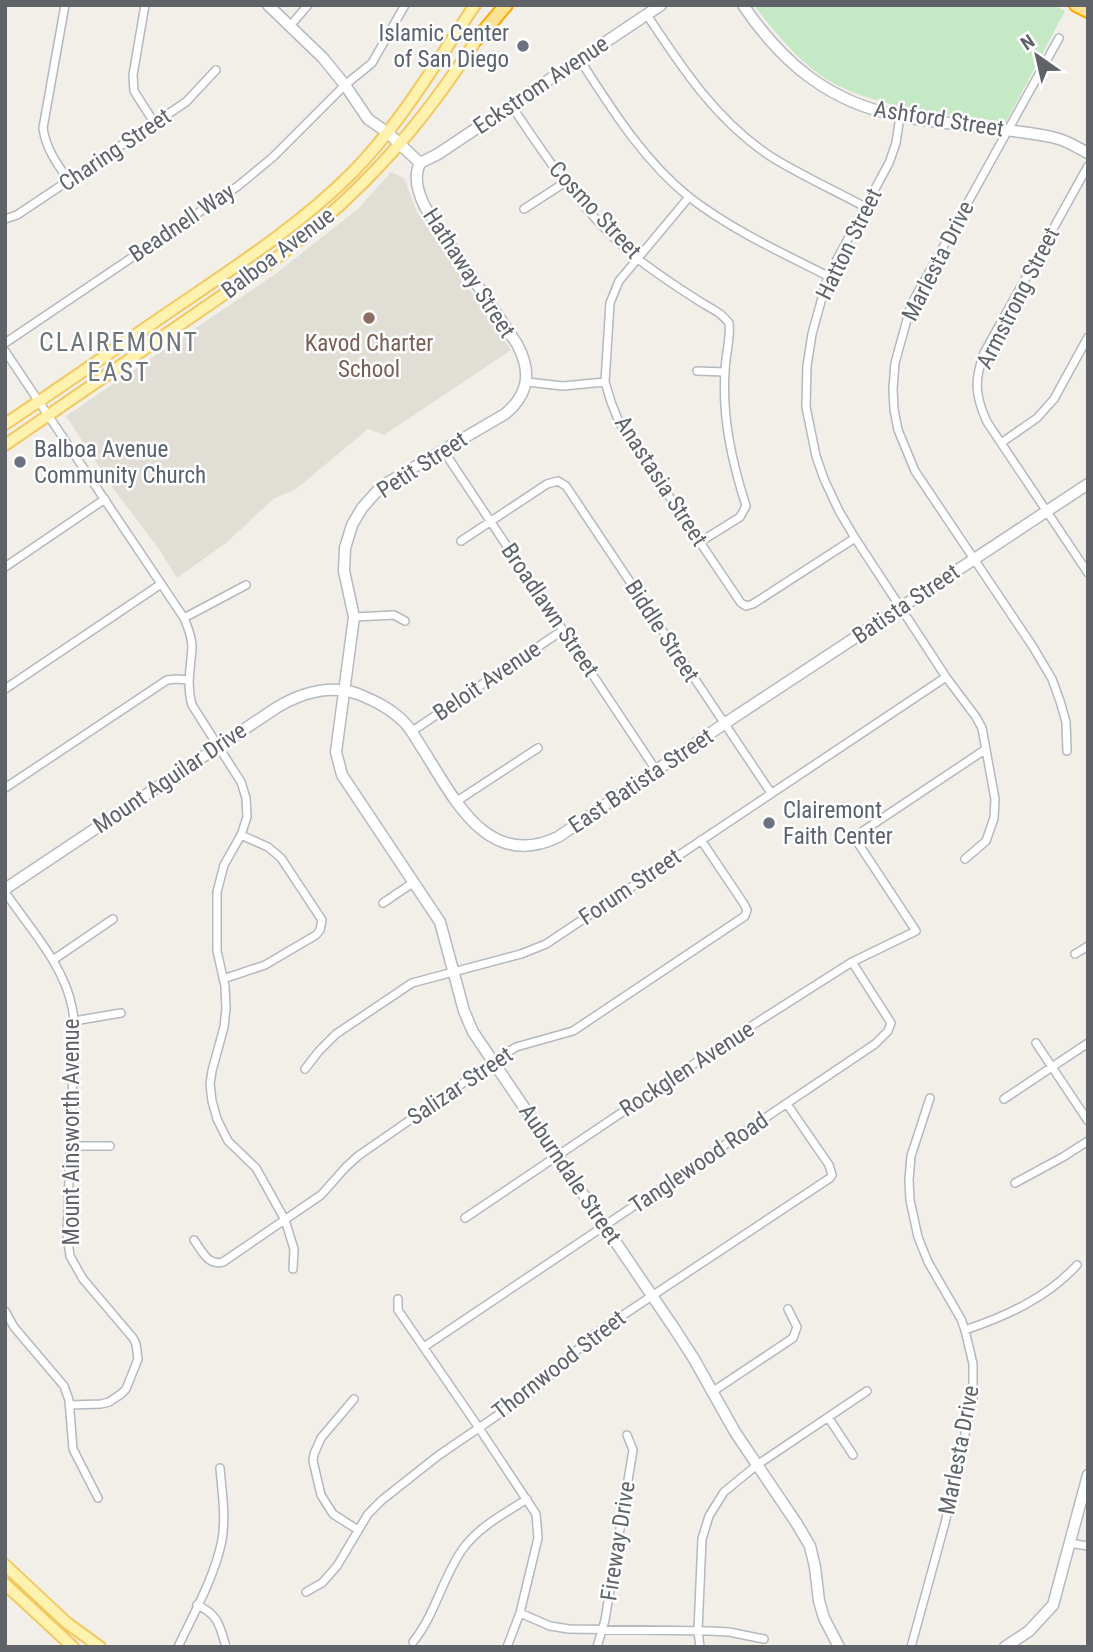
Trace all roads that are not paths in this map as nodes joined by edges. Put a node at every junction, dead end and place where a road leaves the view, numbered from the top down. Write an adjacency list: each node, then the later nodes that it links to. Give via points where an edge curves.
1 (65, 5): 29 (street, via 43,128 50,153)
2 (145, 5): 22 (street, via 134,91)
3 (268, 5): 14 (street)
4 (308, 5): 14 (street)
5 (405, 5): 19 (street, Beadnell Way, via 372,63)
6 (475, 5): 24 (main road, Balboa Avenue)
7 (498, 5): 15 (main road, Balboa Avenue)
8 (506, 5): 15 (highway)
9 (661, 5): 13 (street, Eckstrom Avenue)
10 (743, 5): 21 (street, Ashford Street, via 791,64 866,107)
11 (1076, 5): 12 (highway)
12 (1088, 10)
13 (647, 15): 17 (street, Eckstrom Avenue); 32 (street, via 691,81 727,121 769,155)
14 (290, 26): 19 (street)
15 (478, 38): 25 (main road, Balboa Avenue)
16 (1059, 38): 23 (street, Marlesta Drive)
17 (580, 60): 20 (street, Eckstrom Avenue); 31 (street, via 625,127)
18 (216, 70): 22 (street, Charing Street, via 186,102)
19 (345, 85): 24 (street, via 368,120); 38 (street, Beadnell Way, via 238,186)
20 (511, 105): 27 (street, Eckstrom Avenue); 30 (street, Cosmo Street)
21 (900, 116): 23 (street, Ashford Street); 32 (street, Hatton Street, via 889,163)
22 (155, 124): 29 (street, Charing Street)
23 (1007, 131): 26 (street, Ashford Street, via 1060,140); 57 (street, Marlesta Drive, via 911,305 895,363 898,429 915,471)
24 (388, 133): 25 (street); 44 (main road, Balboa Avenue, via 354,171 289,229)
25 (400, 145): 27 (street); 45 (main road, Balboa Avenue, via 302,239)
26 (1088, 153)
27 (420, 163): 42 (street, Hathaway Street, via 416,176 420,197 517,344)
28 (1088, 166): 47 (street, Armstrong Street, via 980,365 980,407)
29 (69, 181): 34 (street, Charing Street)
30 (564, 183): 33 (street); 35 (street, Cosmo Street)
31 (690, 197): 35 (street, Anastasia Street); 36 (street, via 747,236)
32 (865, 207): 36 (street, Hatton Street)
33 (524, 209)
34 (5, 219)
35 (637, 258): 41 (street, Cosmo Street, via 729,323); 43 (street, Anastasia Street, via 619,281 610,303)
36 (828, 276): 54 (street, Hatton Street, via 811,334 806,407 824,479)
37 (1088, 337): 47 (street, via 1054,399 1037,418)
38 (5, 343)
39 (5, 351): 44 (street)
40 (697, 371): 41 (street)
41 (724, 372): 56 (street, via 726,423 746,506 740,517)
42 (527, 382): 43 (street, via 563,386); 49 (street, Petit Street, via 505,414)
43 (605, 382): 56 (street, Anastasia Street, via 620,422)
44 (39, 401): 45 (street); 46 (main road, Balboa Avenue)
45 (49, 416): 48 (main road, Balboa Avenue); 51 (street)
46 (5, 424)
47 (1001, 443): 52 (street, Armstrong Street)
48 (5, 445)
49 (443, 450): 53 (street, Broadlawn Street); 63 (street, Petit Street, via 387,483 356,517 344,560)
50 (1088, 484): 52 (street, Batista Street)
51 (104, 499): 58 (street); 60 (street)
52 (1047, 512): 57 (street, Batista Street); 59 (street, Armstrong Street)
53 (491, 521): 55 (street); 66 (street, Broadlawn Street); 71 (street, Biddle Street, via 547,484 558,481 566,486)
54 (855, 538): 56 (street, Anastasia Street, via 746,606); 62 (street, Hatton Street)
55 (461, 541)
56 (700, 542)
57 (973, 559): 62 (street, Batista Street); 76 (street, Marlesta Drive, via 1052,679 1066,722)
58 (5, 567)
59 (1088, 573)
60 (161, 584): 64 (street); 69 (street)
61 (246, 585): 64 (street)
62 (901, 607): 67 (street, Hatton Street); 71 (street, Batista Street)
63 (354, 617): 65 (street, via 394,615); 70 (street, Petit Street)
64 (184, 618): 68 (street, via 192,645)
65 (405, 621)
66 (563, 630): 72 (street, Beloit Avenue); 77 (street, Broadlawn Street)
67 (946, 677): 75 (street, Hatton Street, via 976,717); 79 (street, Forum Street)
68 (188, 680): 73 (street, via 192,705); 78 (street, via 167,680)
69 (5, 689)
70 (344, 690): 72 (street, East Batista Street, via 392,711); 73 (street, Mount Aguilar Drive, via 321,690 290,699); 84 (street, Auburndale Street, via 337,752 342,775)
71 (724, 724): 77 (street, East Batista Street); 79 (street, Biddle Street)
72 (411, 732): 80 (street, East Batista Street)
73 (218, 746): 81 (street, via 246,798 247,817); 85 (street, Mount Aguilar Drive)
74 (538, 748): 80 (street)
75 (986, 749): 83 (street, Hatton Street, via 994,818 986,841); 91 (street, Rockglen Avenue, via 854,838 916,931)
76 (1066, 751)
77 (656, 770): 80 (street, East Batista Street, via 558,837 522,847 488,835)
78 (5, 788)
79 (771, 793): 82 (street, Forum Street)
80 (457, 802)
81 (241, 835): 93 (street, via 224,865 217,892 217,951); 93 (street, via 281,858 322,920 316,935 265,965)
82 (701, 840): 92 (street, Forum Street, via 546,944); 98 (street, Salizar Street, via 744,904 744,916 573,1031 516,1047)
83 (965, 859)
84 (414, 882): 86 (street); 92 (street, Auburndale Street, via 440,922)
85 (5, 890): 90 (street, Mount Ainsworth Avenue)
86 (383, 903)
87 (113, 919): 90 (street)
88 (1088, 946): 89 (street)
89 (1075, 954)
90 (52, 960): 95 (street, Mount Ainsworth Avenue, via 72,1004)
91 (852, 962): 103 (street, Tanglewood Road, via 888,1017 888,1031); 108 (street, Rockglen Avenue)
92 (454, 971): 98 (street, Auburndale Street, via 467,1021); 100 (street, Forum Street, via 412,983 336,1034)
93 (223, 979): 111 (street, via 226,1008 210,1084 212,1101 228,1141 256,1168)
94 (121, 1013): 95 (street)
95 (74, 1021): 106 (street, Mount Ainsworth Avenue)
96 (1036, 1043): 99 (street)
97 (1088, 1043): 99 (street)
98 (493, 1062): 108 (street, Auburndale Street); 111 (street, Salizar Street, via 358,1156 321,1195)
99 (1052, 1067): 102 (street); 104 (street)
100 (305, 1069)
101 (930, 1098): 120 (street, Marlesta Drive, via 911,1156 910,1200 928,1262)
102 (1004, 1099)
103 (787, 1104): 112 (street, Tanglewood Road); 116 (street, Thornwood Street, via 829,1165 830,1178)
104 (1088, 1121)
105 (1088, 1141): 109 (street)
106 (69, 1146): 107 (street); 125 (street, Mount Ainsworth Avenue, via 70,1256 83,1279 133,1338 138,1359 126,1389 109,1402)
107 (110, 1146)
108 (558, 1155): 110 (street, Rockglen Avenue); 112 (street, Auburndale Street)
109 (1015, 1183)
110 (465, 1218)
111 (285, 1220): 113 (street, Salizar Street, via 216,1264); 115 (street, via 294,1249)
112 (605, 1226): 116 (street, Auburndale Street); 121 (street, Tanglewood Road)
113 (194, 1240)
114 (1077, 1265): 120 (street, via 1022,1307)
115 (293, 1269)
116 (652, 1295): 123 (street, Auburndale Street); 127 (street, Thornwood Street, via 593,1335 536,1389)
117 (398, 1299): 121 (street, via 398,1310)
118 (788, 1309): 123 (street, via 797,1327 793,1338)
119 (5, 1311): 125 (street, via 64,1386)
120 (965, 1330): 155 (street, Marlesta Drive, via 973,1364 974,1399)
121 (424, 1347): 127 (street)
122 (867, 1391): 126 (street)
123 (712, 1392): 130 (street, Auburndale Street)
124 (354, 1399): 135 (street, via 321,1438 313,1461 321,1495 333,1514)
125 (69, 1405): 133 (street, via 73,1449)
126 (828, 1417): 129 (street); 130 (street)
127 (480, 1428): 134 (street); 135 (street, Thornwood Street, via 382,1500)
128 (627, 1435): 143 (street, Fireway Drive, via 633,1450)
129 (853, 1455)
130 (757, 1465): 144 (street, via 724,1492 709,1516 702,1539); 154 (street, Auburndale Street, via 810,1546 819,1601)
131 (220, 1468): 141 (street, via 222,1538)
132 (1088, 1475): 136 (street)
133 (98, 1498)
134 (527, 1499): 142 (street, via 536,1514 538,1538); 146 (street, via 485,1526 462,1550)
135 (358, 1530): 140 (street, Thornwood Street, via 337,1566)
136 (1069, 1543): 137 (street); 156 (street, via 1053,1605 1029,1631)
137 (1088, 1546)
138 (5, 1565): 148 (main road)
139 (5, 1584): 147 (main road)
140 (306, 1592)
141 (197, 1605): 149 (street); 150 (street, via 218,1620)
142 (520, 1614): 143 (street, via 550,1626); 151 (street)
143 (603, 1629): 144 (street); 152 (street, Fireway Drive)
144 (698, 1631): 145 (street); 153 (street)
145 (764, 1639)
146 (413, 1642)
147 (73, 1647)
148 (100, 1647)
149 (178, 1647)
150 (226, 1647)
151 (508, 1647)
152 (597, 1647)
153 (700, 1647)
154 (839, 1647)
155 (911, 1647)
156 (1005, 1647)

